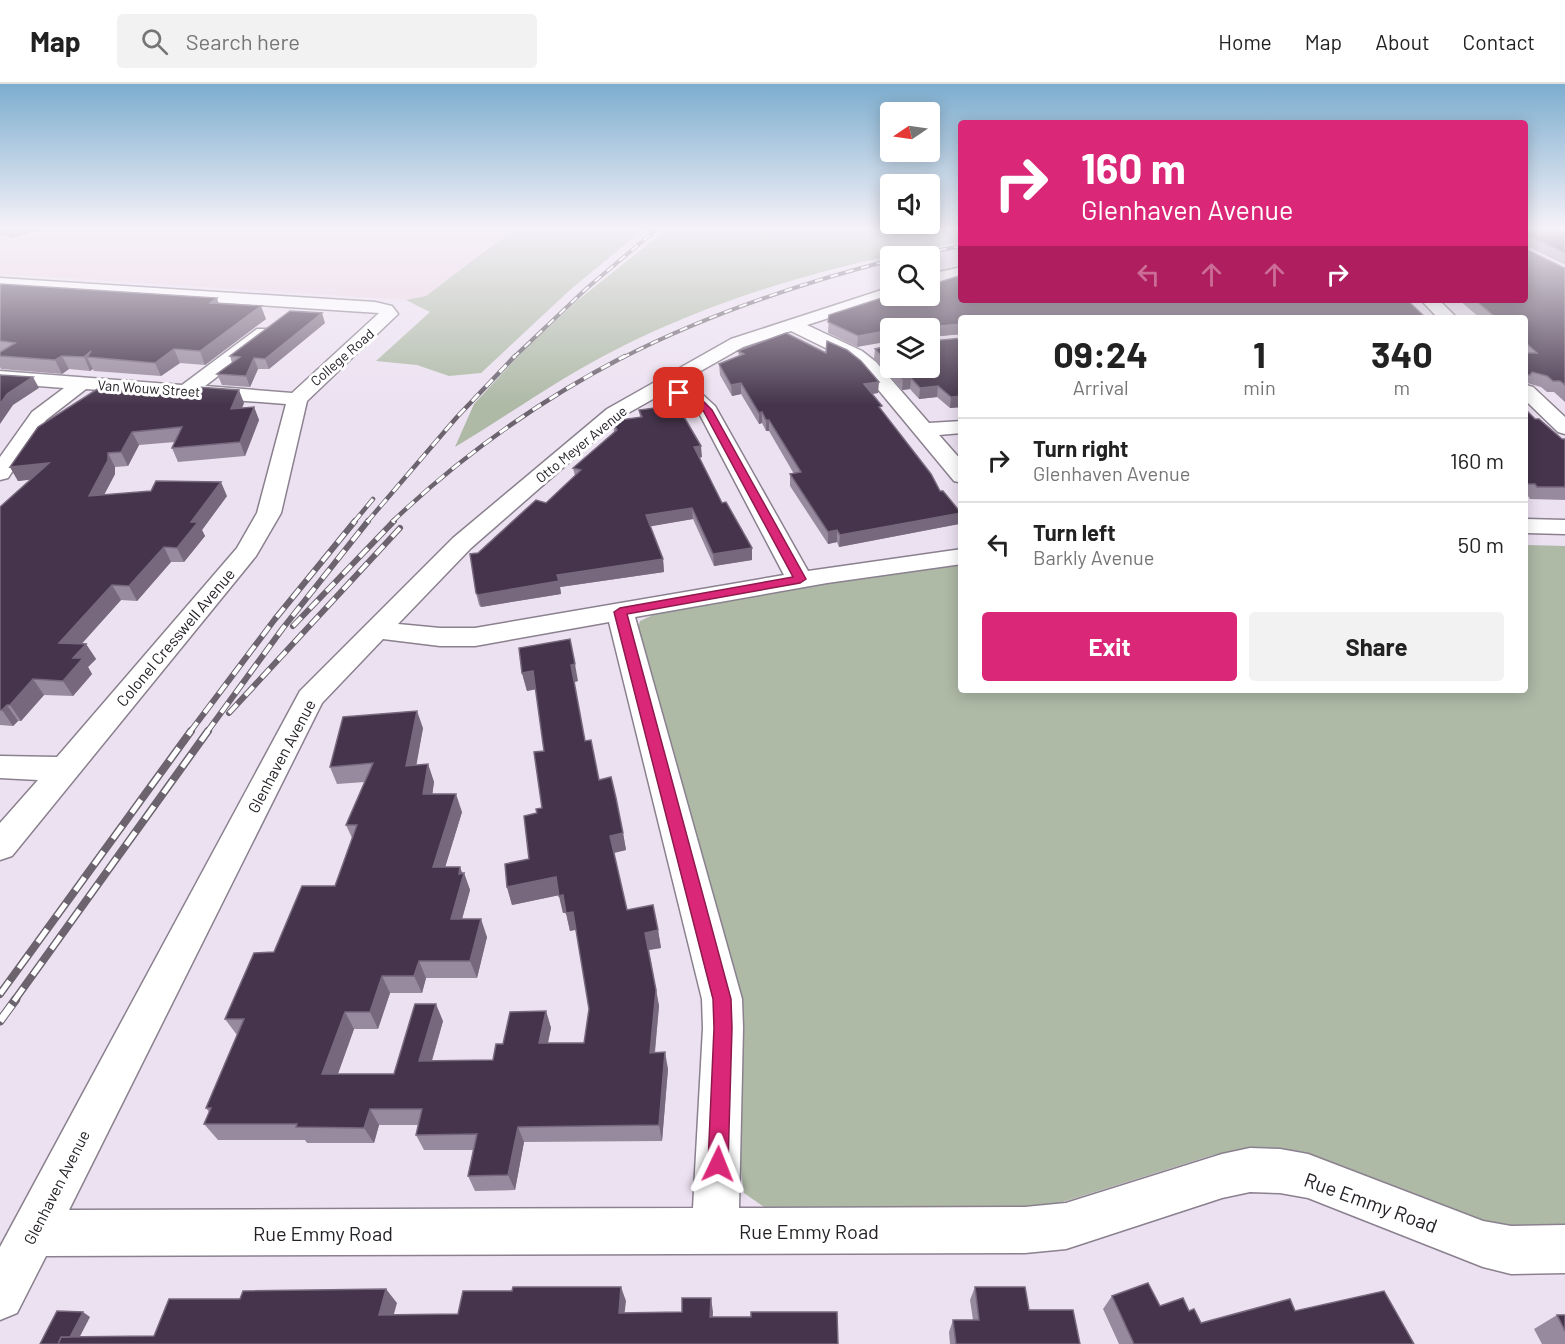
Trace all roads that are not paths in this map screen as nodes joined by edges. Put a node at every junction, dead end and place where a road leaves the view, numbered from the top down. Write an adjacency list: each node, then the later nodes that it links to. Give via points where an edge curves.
1 (72, 288): 3 (street, College Road)
2 (880, 295): 6 (street, Otto Meyer Avenue)
3 (302, 303): 12 (street); 14 (street, College Road, via 381,308 389,314)
4 (1432, 303): 5 (street)
5 (1445, 315)
6 (789, 324): 8 (street); 11 (street, Otto Meyer Avenue, via 737,343)
7 (880, 350): 8 (street)
8 (855, 355): 19 (street)
9 (0, 377): 10 (street, Van Wouw Street)
10 (81, 384): 12 (street, Van Wouw Street); 21 (street, via 39,416)
11 (662, 387): 25 (street, via 696,399 708,410); 27 (street, Otto Meyer Avenue, via 605,421 462,543)
12 (186, 391): 14 (street, Van Wouw Street)
13 (1528, 393): 16 (street)
14 (297, 399): 29 (street, Colonel Cresswell Avenue, via 268,513 258,535)
15 (1528, 413): 16 (street)
16 (1549, 413): 18 (street)
17 (958, 427): 19 (street)
18 (1565, 428)
19 (924, 430): 20 (street)
20 (958, 471)
21 (0, 473)
22 (1528, 526): 23 (street)
23 (1565, 527)
24 (958, 557): 25 (street)
25 (800, 579): 26 (street)
26 (620, 612): 27 (street, via 465,638); 31 (street, via 722,999)
27 (376, 630): 32 (street, Glenhaven Avenue, via 310,698)
28 (0, 767): 29 (street)
29 (63, 769): 30 (street, Colonel Cresswell Avenue)
30 (0, 847)
31 (715, 1231): 32 (street, Rue Emmy Road); 33 (street, Rue Emmy Road, via 1044,1229 1066,1226 1222,1176 1260,1170 1308,1176 1483,1244 1511,1250)
32 (31, 1233): 34 (street, Glenhaven Avenue)
33 (1565, 1249)
34 (0, 1296)

